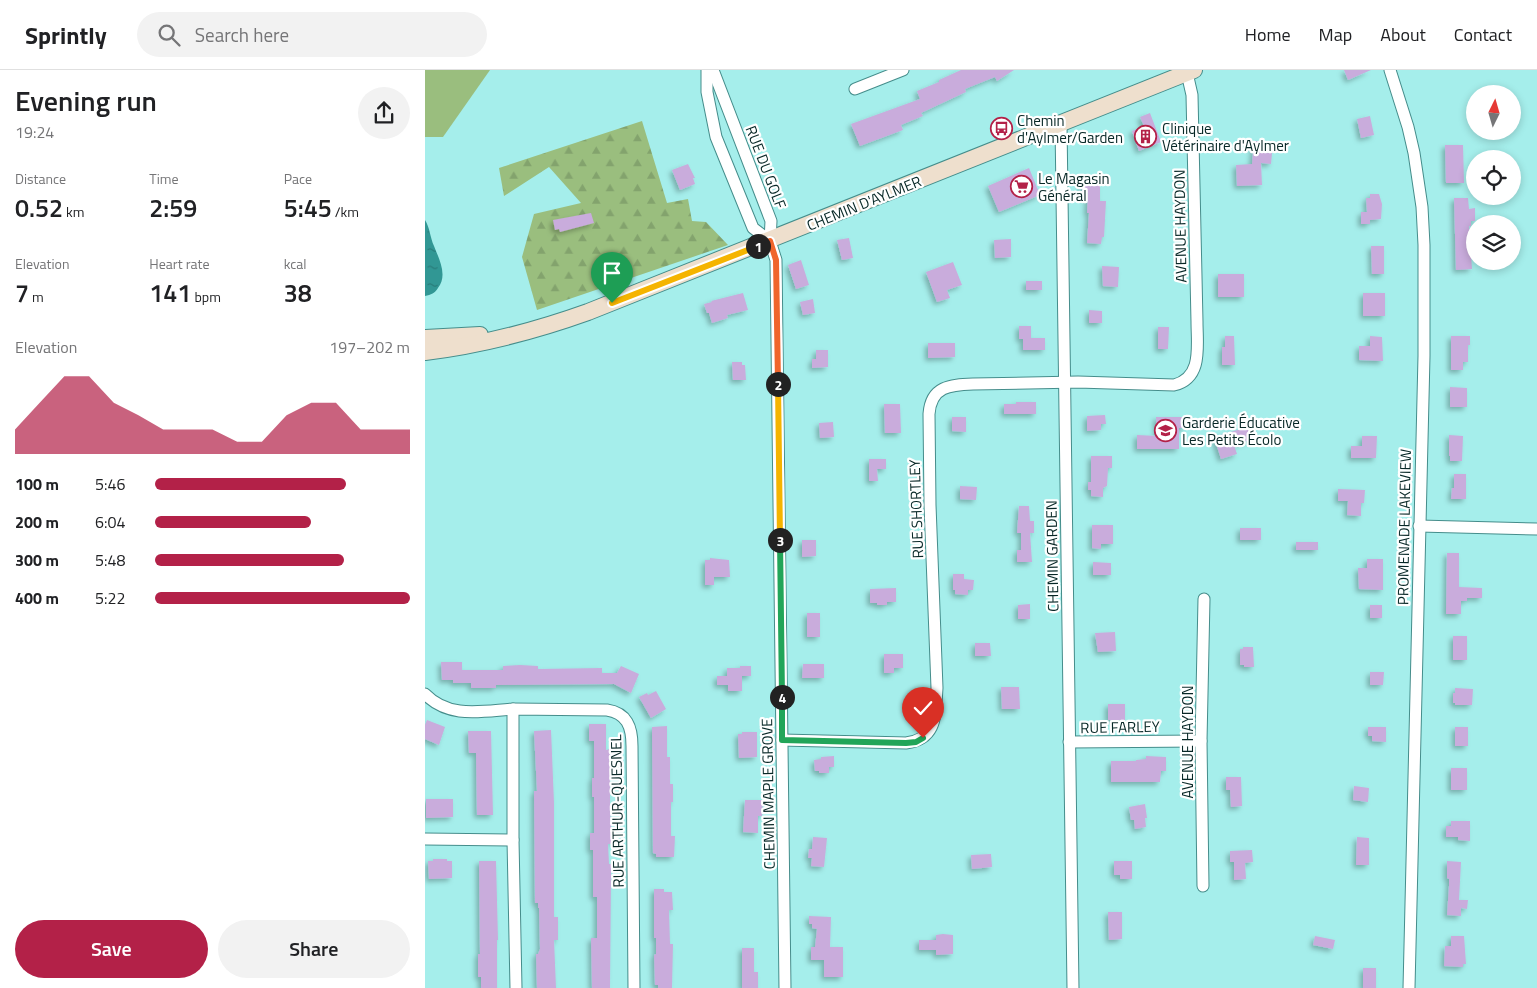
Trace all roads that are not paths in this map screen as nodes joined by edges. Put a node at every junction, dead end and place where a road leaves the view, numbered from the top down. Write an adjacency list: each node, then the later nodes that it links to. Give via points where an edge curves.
1 (707, 70): 8 (street, via 707,92 716,137 753,228)
2 (713, 70): 8 (street, RUE DU GOLF, via 771,221)
3 (903, 70): 6 (street)
4 (1390, 70): 14 (street, PROMENADE LAKEVIEW, via 1408,127 1422,207 1424,347)
5 (1191, 71): 7 (main road, CHEMIN D'AYLMER); 12 (street, AVENUE HAYDON, via 1197,322 1196,364)
6 (855, 89)
7 (1061, 124): 8 (main road, CHEMIN D'AYLMER); 13 (street, CHEMIN GARDEN)
8 (770, 241): 9 (main road, CHEMIN D'AYLMER, via 589,312); 19 (street, CHEMIN MAPLE GROVE, via 776,260)
9 (532, 330): 10 (main road, CHEMIN D'AYLMER); 11 (main road, CHEMIN D'AYLMER, via 467,346)
10 (425, 338)
11 (425, 352)
12 (1190, 378): 13 (street, RUE SHORTLEY, via 1174,385)
13 (1064, 382): 19 (street, RUE SHORTLEY, via 959,384 940,390 931,400 930,505 937,688 935,715 929,732 916,742 906,743); 21 (street, CHEMIN GARDEN)
14 (1419, 526): 15 (street); 29 (street, PROMENADE LAKEVIEW)
15 (1537, 529)
16 (1204, 599): 20 (street, AVENUE HAYDON)
17 (425, 694): 18 (street, RUE ARTHUR-QUESNEL, via 436,704 459,712)
18 (513, 709): 23 (street); 26 (street, RUE ARTHUR-QUESNEL, via 607,710 621,714 630,726 633,746)
19 (782, 740): 27 (street, CHEMIN MAPLE GROVE)
20 (1201, 740): 21 (street, RUE FARLEY); 24 (street, AVENUE HAYDON)
21 (1069, 742): 28 (street, CHEMIN GARDEN)
22 (425, 840): 23 (street)
23 (513, 840): 25 (street)
24 (1203, 886)
25 (516, 988)
26 (634, 988)
27 (785, 988)
28 (1073, 988)
29 (1409, 988)

